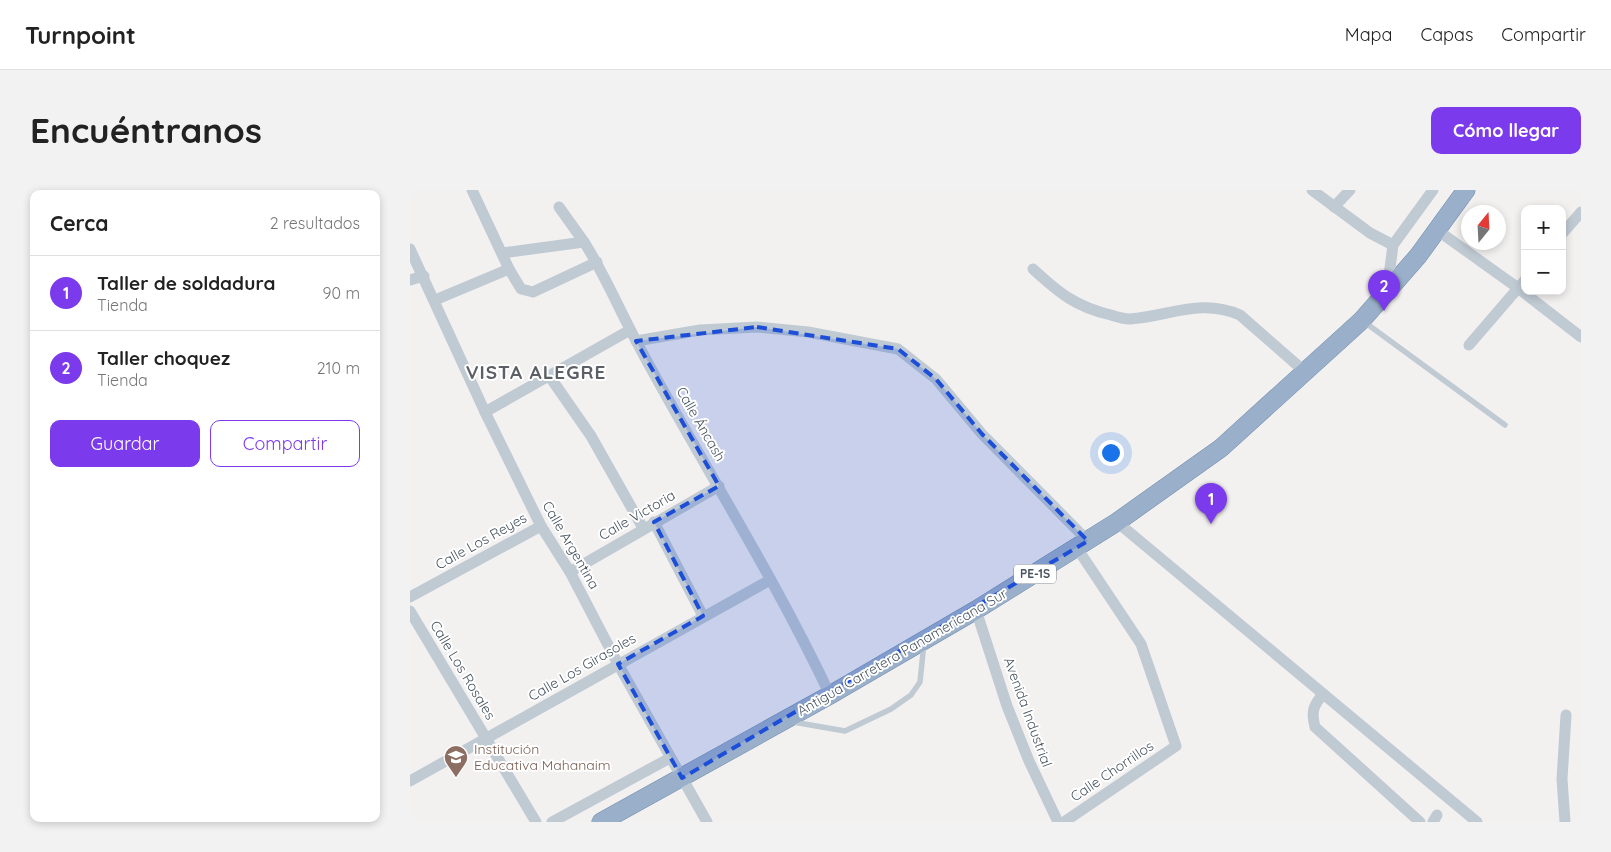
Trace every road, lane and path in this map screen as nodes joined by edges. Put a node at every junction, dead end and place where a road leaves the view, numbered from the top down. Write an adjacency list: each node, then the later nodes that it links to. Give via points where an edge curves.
1 (472, 190): 14 (street)
2 (1312, 190): 7 (street)
3 (1350, 190): 7 (street)
4 (1434, 190): 12 (street)
5 (1466, 190): 10 (highway, Antigua Carretera Panamericana Sur / PE-1S)
6 (559, 207): 11 (street, Calle Áncash)
7 (1334, 207): 12 (street)
8 (1581, 212): 9 (street)
9 (1566, 229)
10 (1437, 230): 20 (street); 22 (highway, Antigua Carretera Panamericana Sur / PE-1S)
11 (584, 242): 14 (street); 15 (street, Calle Áncash)
12 (1393, 245): 22 (street)
13 (410, 249): 18 (street, Calle Argentina)
14 (502, 253): 16 (street)
15 (598, 262): 16 (street, via 533,292 520,289); 26 (street, Calle Áncash)
16 (509, 269): 24 (street)
17 (1032, 269): 30 (street, via 1062,296 1080,306 1128,319 1196,307 1228,309 1240,314)
18 (424, 276): 19 (street); 24 (street, Calle Argentina)
19 (410, 280)
20 (1521, 283)
21 (1521, 285): 29 (street)
22 (1386, 293): 25 (highway, Antigua Carretera Panamericana Sur / PE-1S)
23 (1535, 295): 27 (street)
24 (434, 300): 32 (street, Calle Argentina)
25 (1362, 320): 30 (highway, Antigua Carretera Panamericana Sur / PE-1S); 33 (lane)
26 (630, 330): 28 (street, Calle Áncash); 31 (street)
27 (1580, 333)
28 (636, 341): 34 (street, Calle Áncash); 39 (street, via 700,330 757,326 817,333 898,349 936,379)
29 (1469, 345)
30 (1304, 371): 36 (highway, Antigua Carretera Panamericana Sur / PE-1S, via 1221,448)
31 (550, 376): 32 (street); 38 (street, via 590,436)
32 (484, 412): 37 (street, Calle Argentina)
33 (1505, 425)
34 (719, 486): 35 (street, Calle Victoria); 41 (street, Calle Áncash)
35 (654, 522): 38 (street, Calle Victoria); 45 (street)
36 (1117, 522): 39 (highway, Antigua Carretera Panamericana Sur / PE-1S); 48 (street)
37 (541, 526): 40 (street, Calle Argentina); 42 (street, Calle Los Reyes)
38 (643, 528): 40 (street, Calle Victoria)
39 (1083, 544): 43 (highway, Antigua Carretera Panamericana Sur / PE-1S); 61 (street, Calle Chorrillos, via 1141,644 1176,746)
40 (570, 572): 47 (street, Calle Argentina)
41 (770, 580): 45 (street, Calle Los Girasoles); 49 (street, Calle Áncash)
42 (410, 597)
43 (976, 610): 46 (highway, Antigua Carretera Panamericana Sur / PE-1S); 60 (street, Avenida Industrial, via 1028,761)
44 (410, 611): 52 (street, Calle Los Rosales)
45 (703, 616): 47 (street, Calle Los Girasoles)
46 (924, 640): 49 (highway, Antigua Carretera Panamericana Sur / PE-1S); 51 (lane, via 920,682 911,694 891,709 845,731)
47 (618, 664): 52 (street, Calle Los Girasoles); 53 (street, Calle Argentina)
48 (1323, 694): 62 (street, via 1312,713 1315,727); 63 (street)
49 (830, 695): 51 (highway, Antigua Carretera Panamericana Sur / PE-1S)
50 (1566, 715): 64 (street, via 1562,779)
51 (786, 720): 54 (highway, Antigua Carretera Panamericana Sur / PE-1S)
52 (486, 739): 55 (street, Calle Los Girasoles); 56 (street, Calle Los Rosales)
53 (670, 758): 54 (street, Calle Argentina); 57 (street)
54 (682, 778): 58 (highway, Antigua Carretera Panamericana Sur / PE-1S); 59 (street, Calle Argentina)
55 (410, 781)
56 (536, 822)
57 (552, 822)
58 (601, 822)
59 (707, 822)
60 (1058, 822)
61 (1064, 822)
62 (1420, 822)
63 (1477, 822)
64 (1565, 822)

